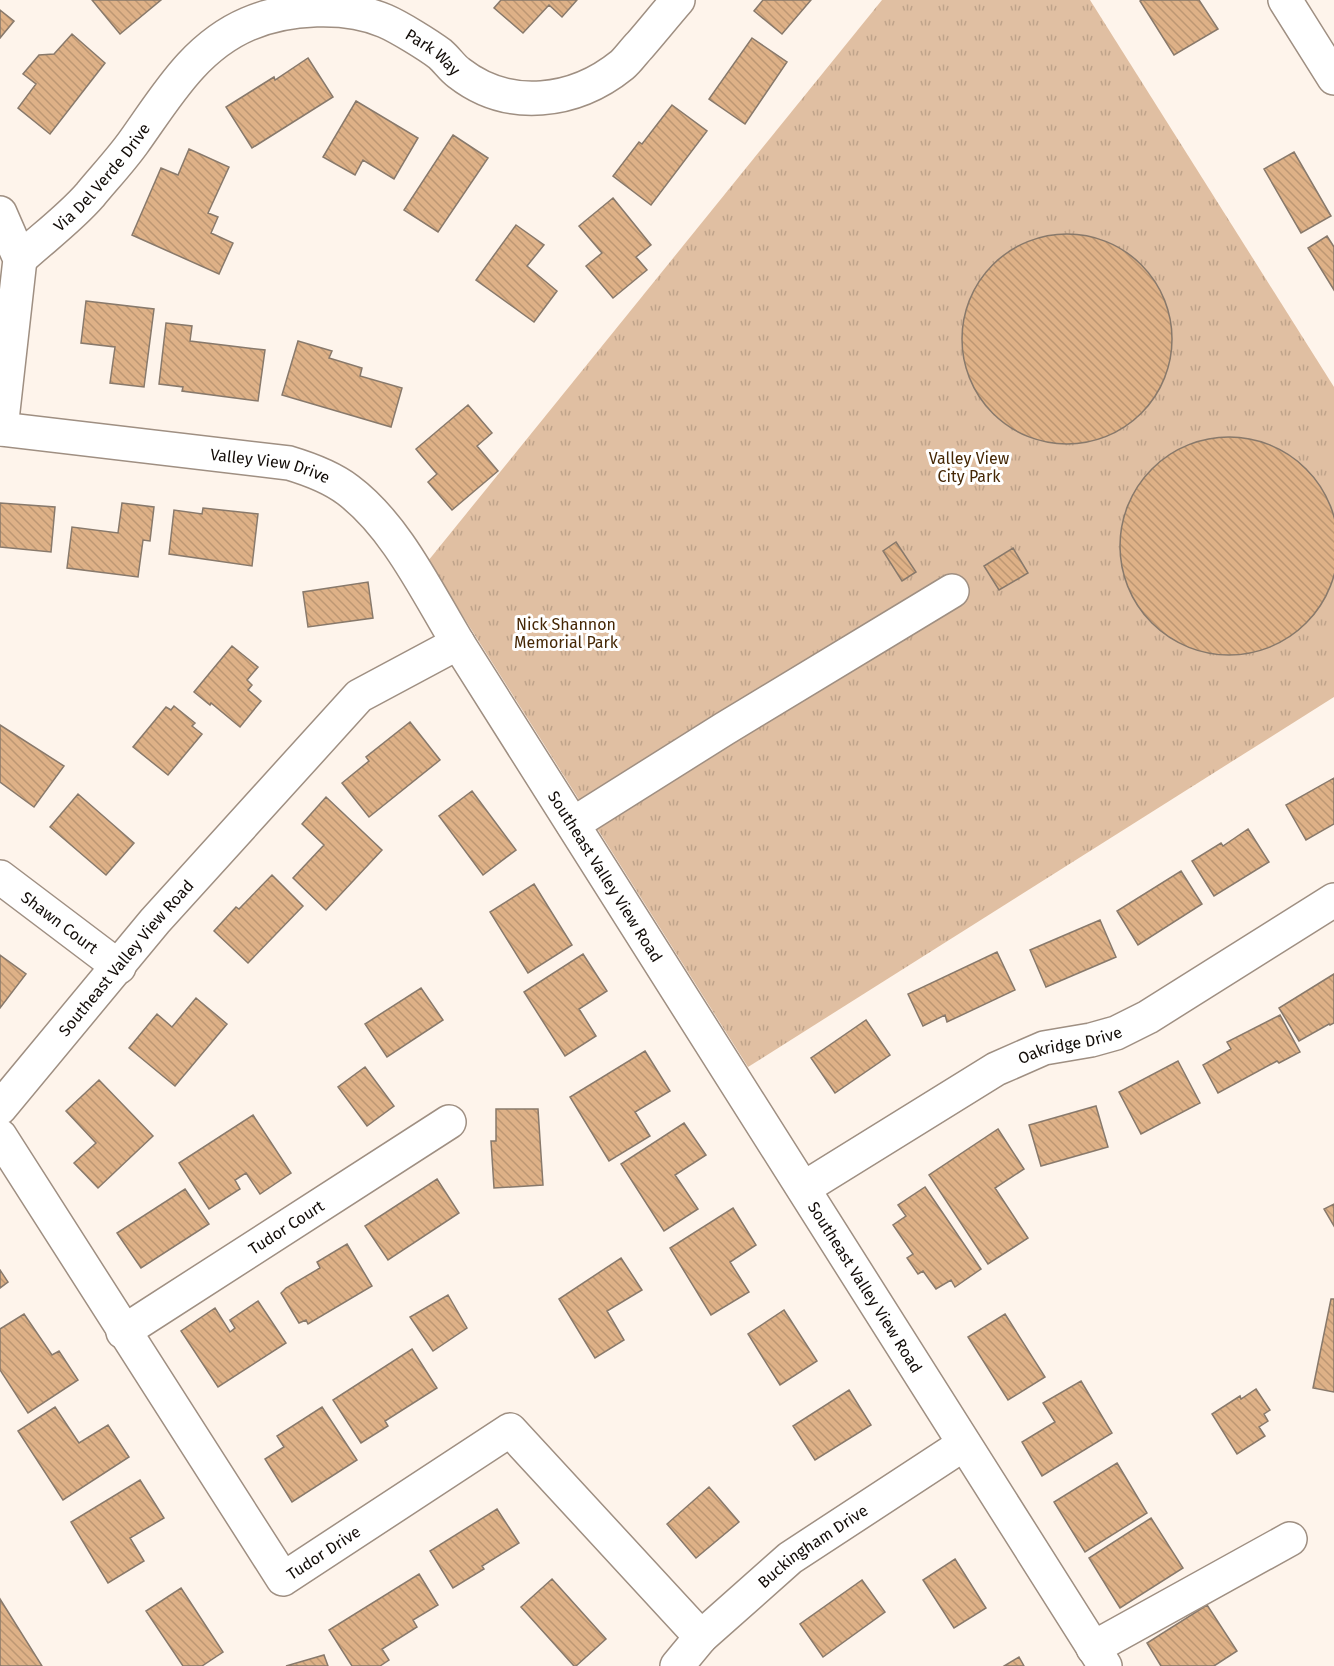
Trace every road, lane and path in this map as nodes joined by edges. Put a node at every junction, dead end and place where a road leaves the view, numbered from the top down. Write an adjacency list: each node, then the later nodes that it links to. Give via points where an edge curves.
1 (678, 0): 4 (street, Park Way, via 623,64 587,88 545,99 512,97 481,87 439,54 385,21 346,11 307,10 277,14 248,24 196,59)
2 (1285, 0): 3 (street)
3 (1334, 78)
4 (173, 86): 6 (street, Via Del Verde Drive, via 87,198)
5 (0, 213): 6 (street)
6 (20, 260): 7 (street)
7 (1, 429): 9 (street, Valley View Drive, via 289,463 312,470 346,489 376,515)
8 (952, 591): 10 (street)
9 (458, 643): 10 (street, Southeast Valley View Road); 13 (street, Southeast Valley View Road, via 358,696)
10 (573, 824): 17 (street, Southeast Valley View Road)
11 (0, 877): 13 (street, Shawn Court)
12 (1334, 900): 17 (street, Oakridge Drive, via 1148,1017 1116,1033 1044,1048 996,1069)
13 (118, 967): 14 (street, Southeast Valley View Road)
14 (0, 1108)
15 (449, 1122): 18 (street, Tudor Court)
16 (0, 1136): 18 (street, Tudor Drive)
17 (804, 1188): 19 (street, Southeast Valley View Road)
18 (123, 1332): 21 (street, Tudor Drive, via 283,1579 510,1430)
19 (964, 1444): 21 (street, Buckingham Drive, via 790,1557); 22 (street, Southeast Valley View Road)
20 (1290, 1539): 22 (street)
21 (701, 1637): 23 (street, Buckingham Drive)
22 (1099, 1657)
23 (677, 1666)

